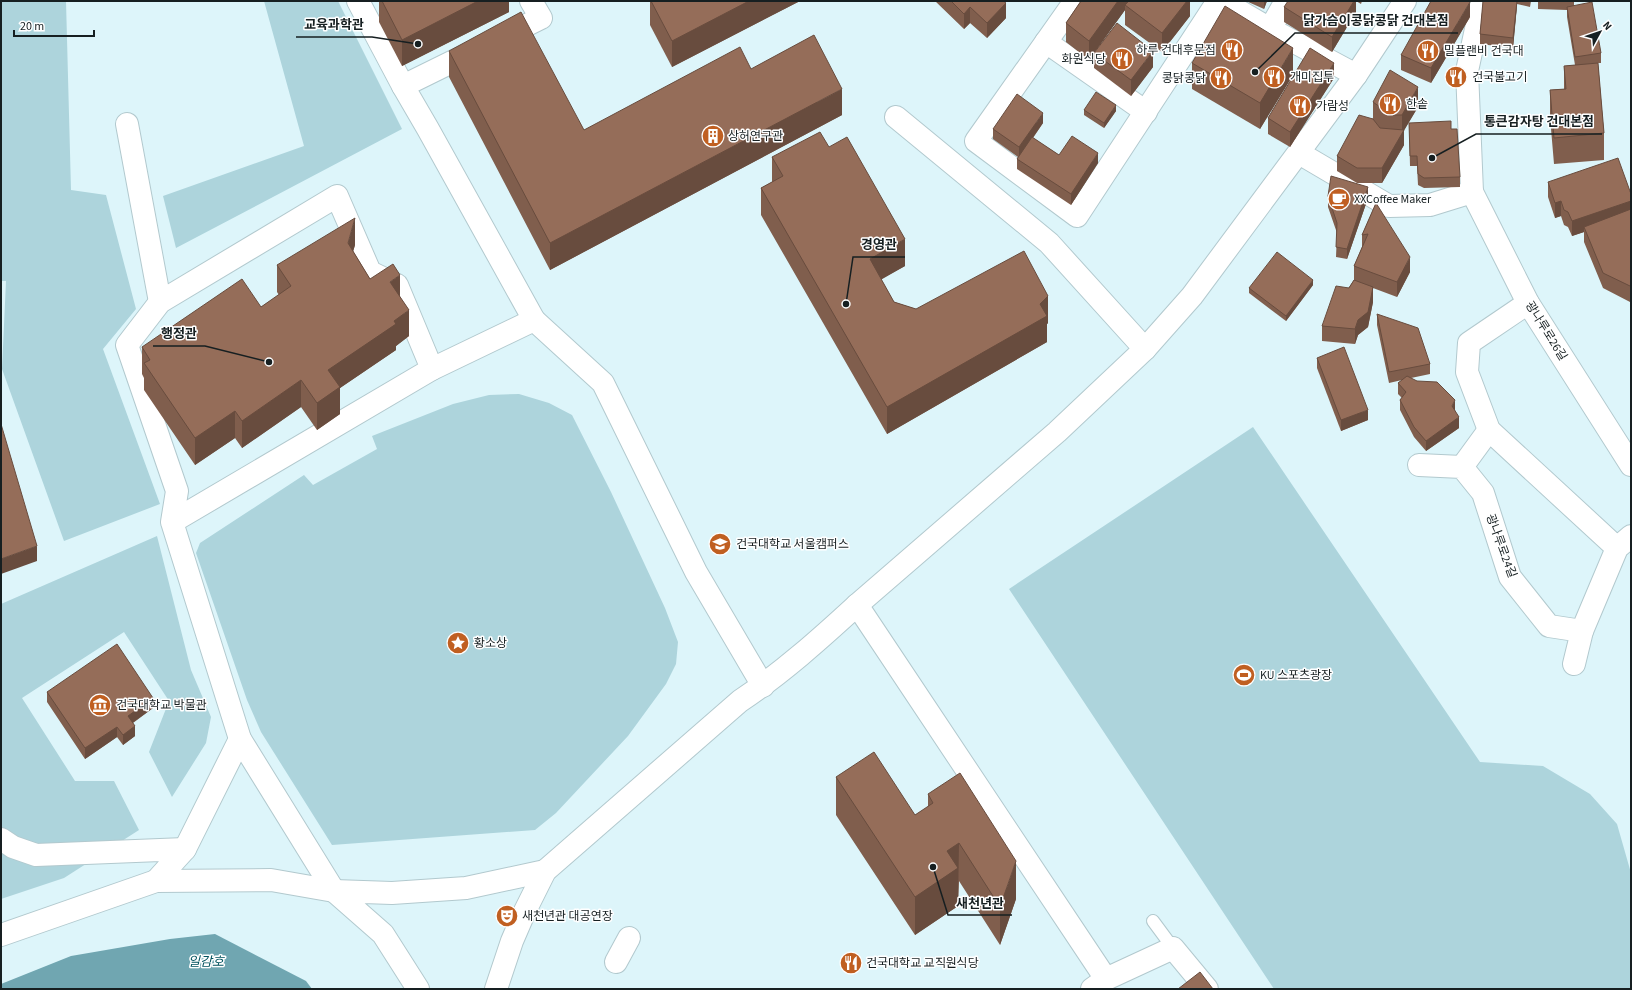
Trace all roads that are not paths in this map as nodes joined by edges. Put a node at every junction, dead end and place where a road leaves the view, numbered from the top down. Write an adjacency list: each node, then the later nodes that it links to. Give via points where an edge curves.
1 (358, 1): 12 (street)
2 (531, 1): 12 (street, via 541,18)
3 (1075, 1): 10 (street)
4 (1218, 1): 13 (street)
5 (1222, 1): 9 (street)
6 (1286, 1): 9 (street)
7 (1405, 1): 11 (street)
8 (1482, 1): 17 (street, via 1467,71)
9 (1270, 29): 11 (street)
10 (1046, 42): 13 (street); 13 (street, via 976,141 1077,216)
11 (1356, 75): 16 (street)
12 (403, 86): 20 (street)
13 (1146, 112)
14 (896, 117): 21 (street, via 1049,243)
15 (127, 124): 18 (street)
16 (1299, 153): 17 (street, via 1389,206 1430,205); 21 (street, via 1192,296)
17 (1472, 192): 19 (street, 광나루로26길)
18 (160, 302): 22 (street, via 337,196 370,272 396,284); 27 (street, via 127,344)
19 (1528, 303): 23 (street, via 1468,343 1467,372); 24 (street, 광나루로26길)
20 (534, 320): 22 (street); 34 (street, via 603,384 696,572)
21 (1145, 349): 31 (street, via 1045,442)
22 (432, 369): 28 (street)
23 (1489, 430): 26 (street); 30 (street)
24 (1631, 464)
25 (1419, 465): 26 (street)
26 (1462, 466): 32 (street, 광나루로24길, via 1483,492 1510,577 1549,626)
27 (177, 492): 28 (street); 29 (street)
28 (211, 500): 29 (street)
29 (172, 522): 35 (street)
30 (1624, 542): 32 (street)
31 (857, 605): 34 (street); 46 (street)
32 (1582, 631): 33 (street)
33 (1574, 664)
34 (763, 686): 38 (street, via 740,701)
35 (240, 739): 37 (street); 40 (street)
36 (1, 839): 37 (street, via 36,856)
37 (185, 849): 39 (street)
38 (545, 871): 40 (street, via 466,888 392,893); 48 (street, via 512,941)
39 (156, 881): 40 (street, via 271,880); 42 (street)
40 (334, 891): 47 (street, via 383,934)
41 (1153, 920): 44 (lane)
42 (1, 934)
43 (629, 938): 45 (street)
44 (1173, 948): 46 (street); 49 (street)
45 (616, 962)
46 (1099, 984)
47 (418, 989)
48 (496, 989)
49 (1207, 989)

